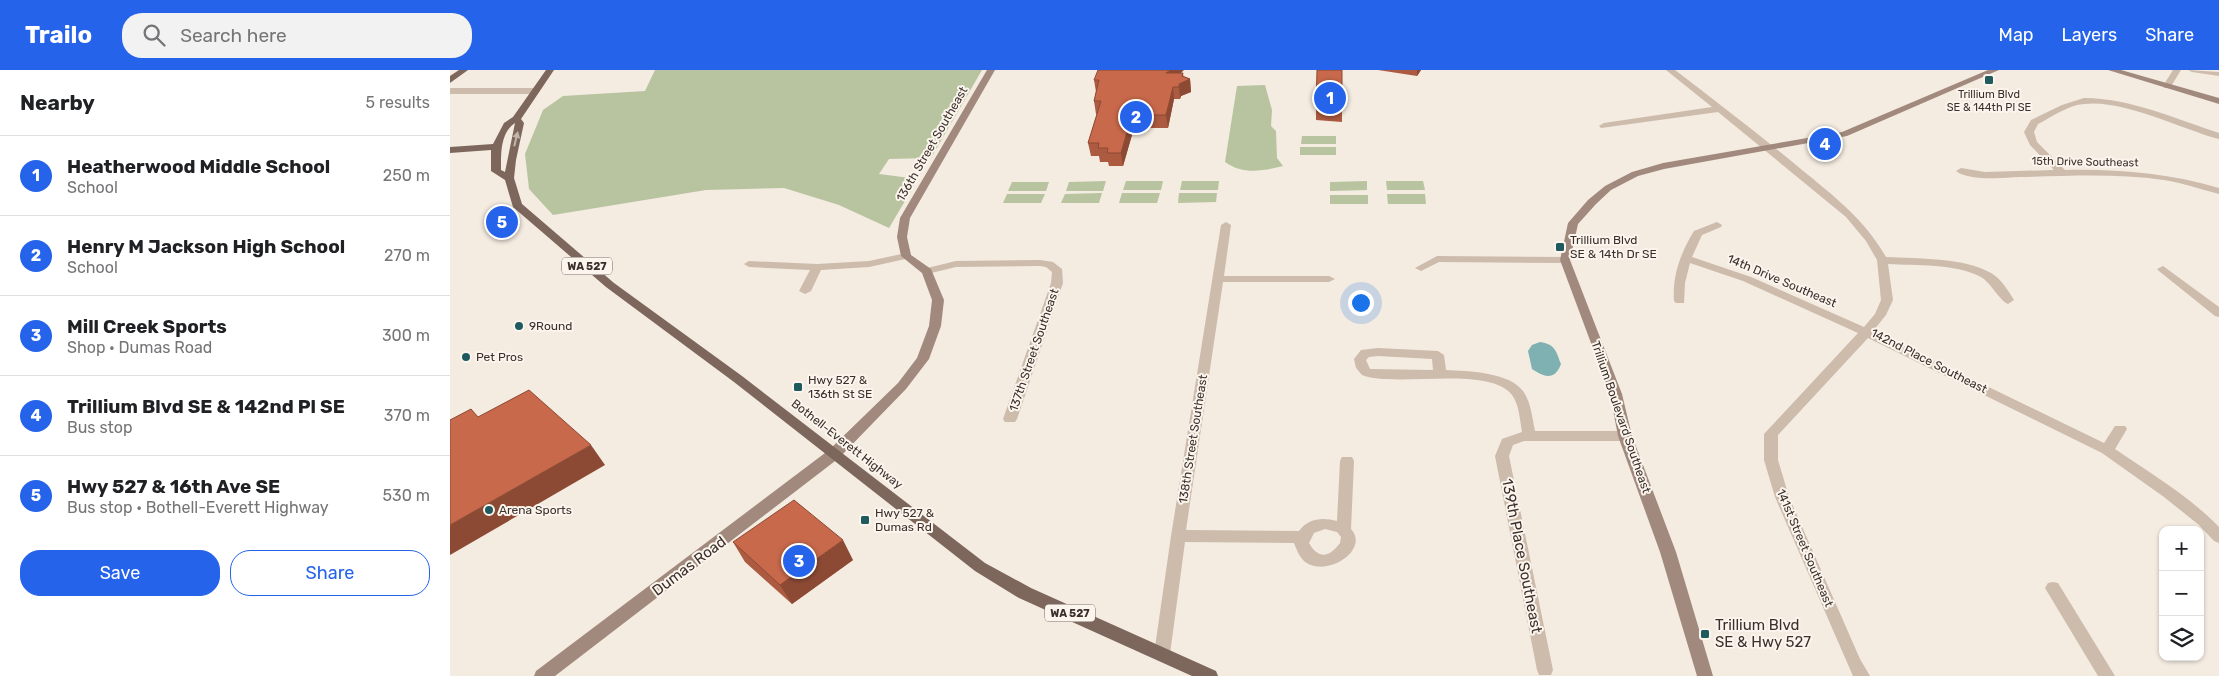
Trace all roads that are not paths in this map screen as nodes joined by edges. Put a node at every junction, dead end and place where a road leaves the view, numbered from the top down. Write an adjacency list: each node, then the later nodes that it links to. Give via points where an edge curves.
1 (464, 70): 10 (main road)
2 (550, 70): 13 (main road, Bothell-Everett Highway / WA 527)
3 (991, 70): 29 (street, 136th Street Southeast, via 904,218 902,237)
4 (1670, 70): 15 (street, 142nd Place Southeast)
5 (1992, 70): 20 (street, via 1844,134)
6 (2112, 70): 11 (street)
7 (2178, 70): 11 (street)
8 (2192, 70): 9 (street)
9 (2219, 74)
10 (450, 80)
11 (2167, 86): 14 (street)
12 (450, 91): 13 (street)
13 (536, 91): 16 (main road, Bothell-Everett Highway / WA 527)
14 (2219, 101)
15 (1718, 109): 17 (street); 20 (street, 142nd Place Southeast)
16 (516, 120): 19 (main road, Bothell-Everett Highway / WA 527, via 507,125); 22 (main road, Bothell-Everett Highway / WA 527, one-way to 16, via 520,123)
17 (1604, 126)
18 (2219, 136): 24 (street, via 2132,109 2092,101 2074,104 2034,122 2029,132 2032,143)
19 (496, 147): 21 (main road); 22 (main road); 25 (main road, Bothell-Everett Highway / WA 527, via 496,171)
20 (1770, 148): 31 (street, via 1663,166 1635,174 1608,188 1573,223); 32 (street, 142nd Place Southeast, via 1850,216 1871,240)
21 (450, 150)
22 (511, 160): 25 (main road, Bothell-Everett Highway / WA 527)
23 (1961, 170): 24 (street, 15th Drive Southeast, via 1985,174)
24 (2062, 174): 26 (street, 15th Drive Southeast, via 2140,175 2176,179)
25 (509, 178): 51 (main road, Bothell-Everett Highway / WA 527, via 517,205 557,241 610,285)
26 (2219, 191)
27 (1226, 225): 38 (street, 138th Street Southeast)
28 (1718, 225): 30 (street, via 1698,233)
29 (906, 256): 34 (street, via 869,264); 37 (street)
30 (1686, 258): 42 (street, via 1678,286); 44 (street, 14th Drive Southeast, via 1747,279)
31 (1565, 260): 35 (street, via 1437,259); 49 (street, Trillium Boulevard Southeast, via 1616,394)
32 (1882, 260): 41 (street, via 1970,269 1986,275); 44 (street, 142nd Place Southeast, via 1887,300)
33 (749, 264): 34 (street)
34 (817, 267): 40 (street)
35 (1421, 268)
36 (2163, 269): 43 (street)
37 (926, 272): 46 (street, 137th Street Southeast, via 956,264 1040,263 1050,264 1058,271 1057,283); 51 (street, via 938,300 935,326 923,358 902,386)
38 (1218, 279): 39 (street); 54 (street, 138th Street Southeast)
39 (1329, 279)
40 (805, 291)
41 (2008, 300)
42 (1680, 301)
43 (2219, 313)
44 (1866, 332): 50 (street, 142nd Place Southeast); 63 (street, 141st Street Southeast, via 1771,434 1771,460 1782,497)
45 (1440, 375): 45 (street, via 1374,374 1361,366 1360,358 1378,352 1438,355); 48 (street, via 1505,382 1521,398)
46 (1010, 419)
47 (2120, 429): 50 (street)
48 (1529, 436): 49 (street); 59 (street, 139th Place Southeast, via 1506,442 1502,456)
49 (1625, 436): 62 (street, Trillium Boulevard Southeast, via 1668,552)
50 (2107, 450): 56 (street, 142nd Place Southeast, via 2169,492)
51 (834, 454): 58 (main road, Bothell-Everett Highway / WA 527, via 980,567 1025,593); 60 (street, Dumas Road)
52 (1348, 461): 53 (street)
53 (1344, 531): 55 (street, via 1332,524 1317,524); 55 (street, via 1347,549 1329,560 1314,559 1307,554 1301,543)
54 (1178, 536): 55 (street); 58 (street, 138th Street Southeast)
55 (1302, 537)
56 (2219, 537)
57 (2053, 588): 64 (street)
58 (1162, 654): 61 (main road, Bothell-Everett Highway / WA 527)
59 (1545, 670)
60 (542, 676)
61 (1210, 676)
62 (1705, 676)
63 (1862, 676)
64 (2107, 676)

